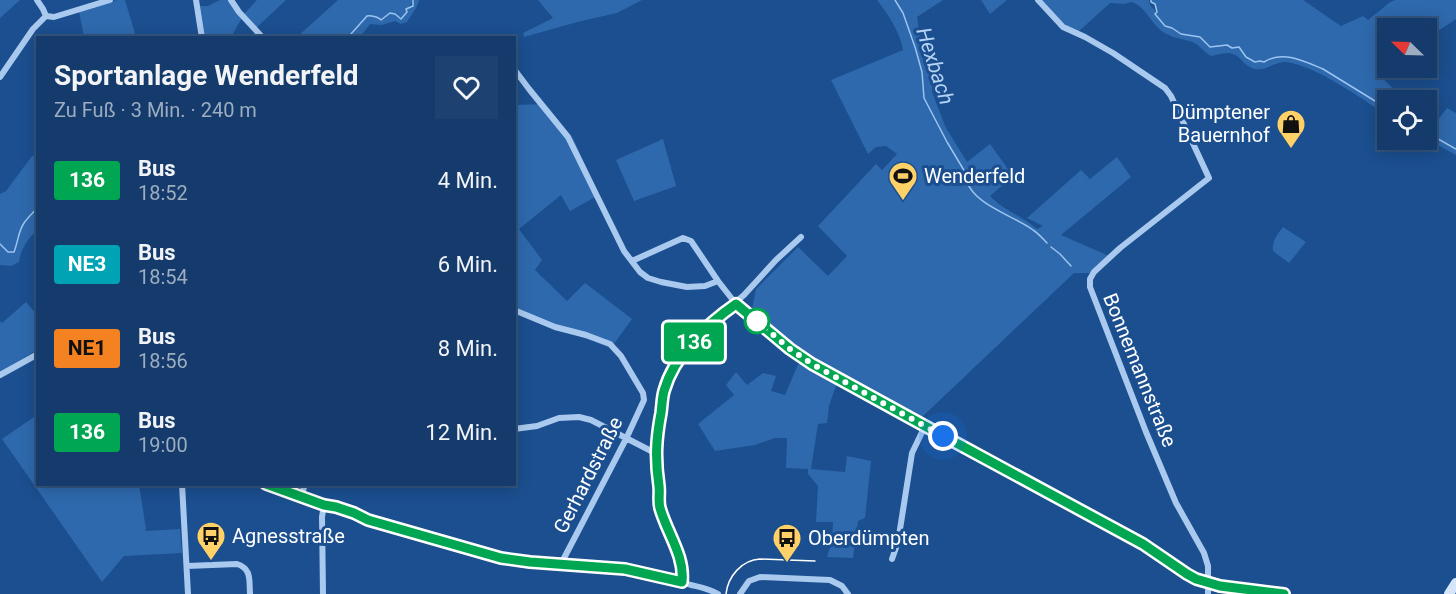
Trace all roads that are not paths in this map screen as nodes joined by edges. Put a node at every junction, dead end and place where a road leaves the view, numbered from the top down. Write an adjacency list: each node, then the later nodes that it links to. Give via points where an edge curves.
1 (37, 0): 6 (street)
2 (110, 0): 6 (street)
3 (196, 0): 7 (street)
4 (231, 0): 8 (street)
5 (1038, 0): 31 (street, Bonnemannstraße, via 1062,27 1113,53 1165,88 1209,178 1120,248 1094,272 1089,283 1176,503 1204,553)
6 (46, 16): 10 (street)
7 (202, 36)
8 (261, 36)
9 (516, 72): 12 (street, via 568,137)
10 (0, 76)
11 (801, 237): 14 (street)
12 (632, 261): 13 (street, via 648,278 661,282 687,287); 13 (street, via 683,238 691,242)
13 (718, 281): 14 (street)
14 (736, 304): 18 (street, via 804,358); 21 (street, via 697,338 675,367 663,393)
15 (516, 311): 20 (street, Gerhardstraße, via 610,344 621,356 644,400)
16 (36, 355): 17 (street)
17 (0, 375)
18 (925, 426): 27 (street, via 912,453); 31 (street)
19 (516, 429): 20 (street, via 579,417)
20 (626, 439): 21 (street); 28 (street, Gerhardstraße)
21 (655, 453): 30 (street, via 659,506 678,554)
22 (182, 486): 29 (street)
23 (271, 486): 25 (street)
24 (305, 486): 25 (street)
25 (301, 497): 26 (street)
26 (324, 505): 28 (street, via 501,558); 35 (street)
27 (892, 559)
28 (563, 565): 30 (street, via 625,569)
29 (187, 566): 33 (street); 34 (street, via 243,566 249,575)
30 (682, 582): 36 (street)
31 (1209, 583): 39 (street); 40 (street)
32 (1456, 583): 41 (street)
33 (188, 594)
34 (250, 594)
35 (323, 594)
36 (718, 594)
37 (740, 594): 38 (street, via 750,580 760,577 830,580)
38 (848, 594)
39 (1208, 594)
40 (1285, 594)
41 (1449, 594)

